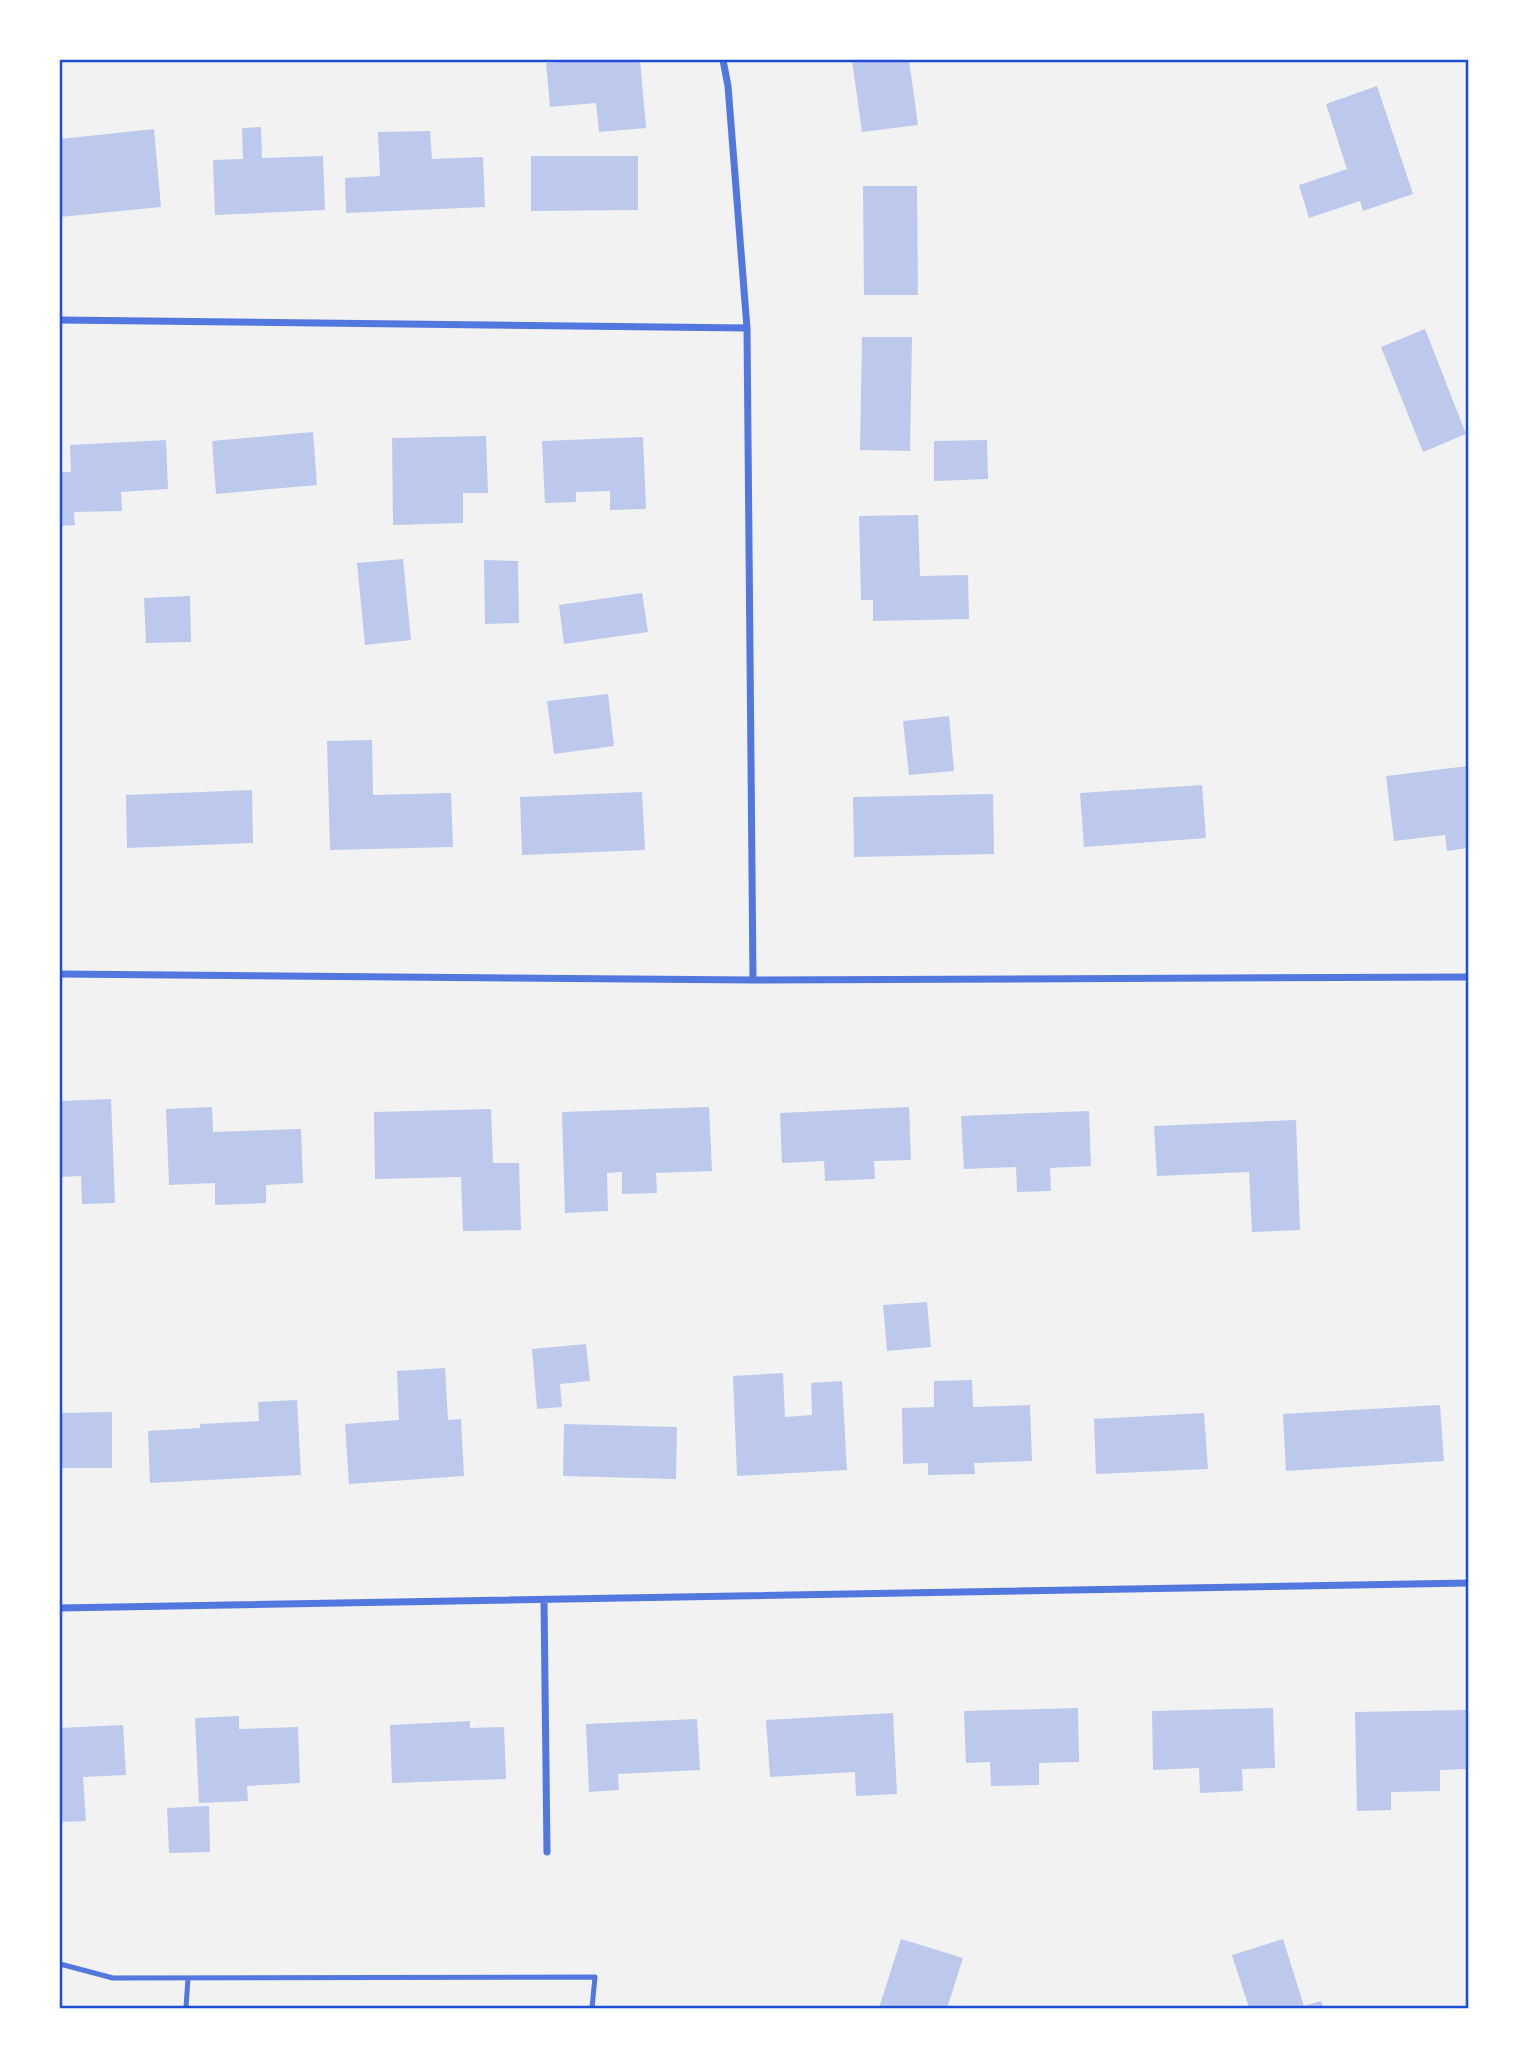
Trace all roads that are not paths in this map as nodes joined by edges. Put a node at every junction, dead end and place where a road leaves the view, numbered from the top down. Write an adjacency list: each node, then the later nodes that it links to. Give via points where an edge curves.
1 (723, 60): 3 (street)
2 (60, 320): 3 (street)
3 (747, 328): 6 (street)
4 (60, 974): 6 (street)
5 (1468, 977): 6 (street)
6 (753, 981)
7 (1468, 1583): 8 (street)
8 (544, 1600): 9 (street); 10 (street)
9 (60, 1608)
10 (547, 1853)
11 (60, 1964): 12 (lane, via 113,1978)
12 (188, 1978): 13 (lane); 14 (lane, via 595,1977)
13 (186, 2008)
14 (592, 2008)

